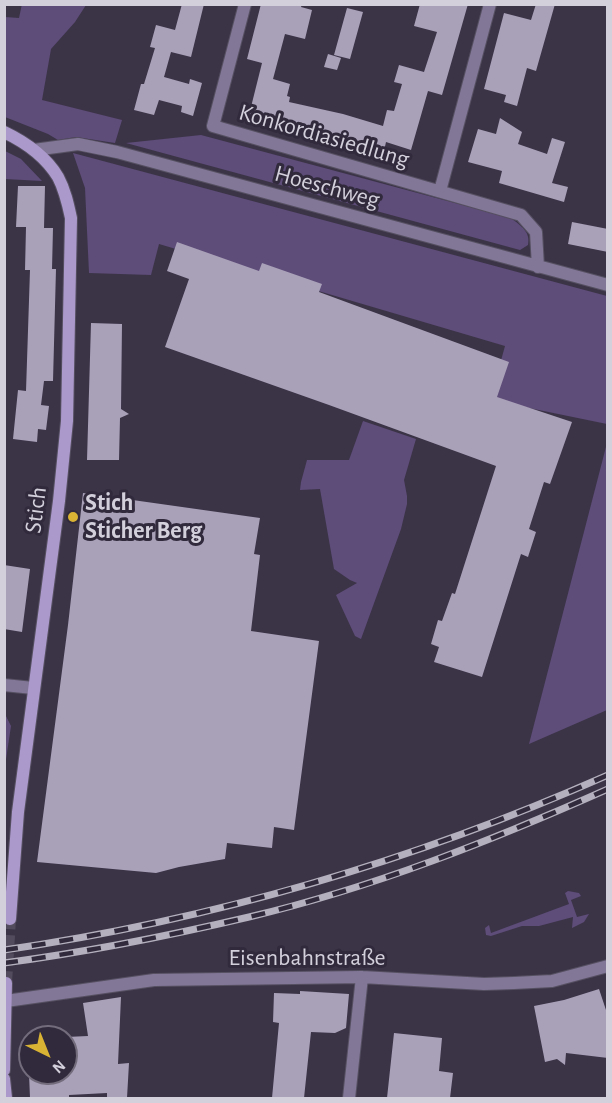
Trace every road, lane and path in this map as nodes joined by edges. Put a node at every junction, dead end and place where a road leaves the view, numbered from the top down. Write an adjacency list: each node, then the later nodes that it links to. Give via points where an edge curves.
1 (245, 4): 5 (street, Konkordiasiedlung, via 213,126)
2 (490, 4): 5 (street)
3 (4, 132): 4 (main road, Stich)
4 (34, 150): 6 (street, Hoeschweg, via 78,144 117,152); 9 (main road, Stich, via 58,178 71,218 67,421)
5 (440, 190): 6 (street, Konkordiasiedlung, via 521,215 536,232)
6 (538, 267): 7 (street, Hoeschweg)
7 (608, 285)
8 (4, 685): 9 (street)
9 (33, 688): 10 (main road, Stich)
10 (10, 919)
11 (608, 966): 12 (street, Eisenbahnstraße, via 552,981 514,983)
12 (362, 977): 14 (street, Eisenbahnstraße, via 154,980); 18 (street)
13 (6, 983): 14 (main road)
14 (6, 1001): 15 (main road)
15 (4, 1070)
16 (4, 1079): 17 (main road)
17 (6, 1098)
18 (349, 1098)

